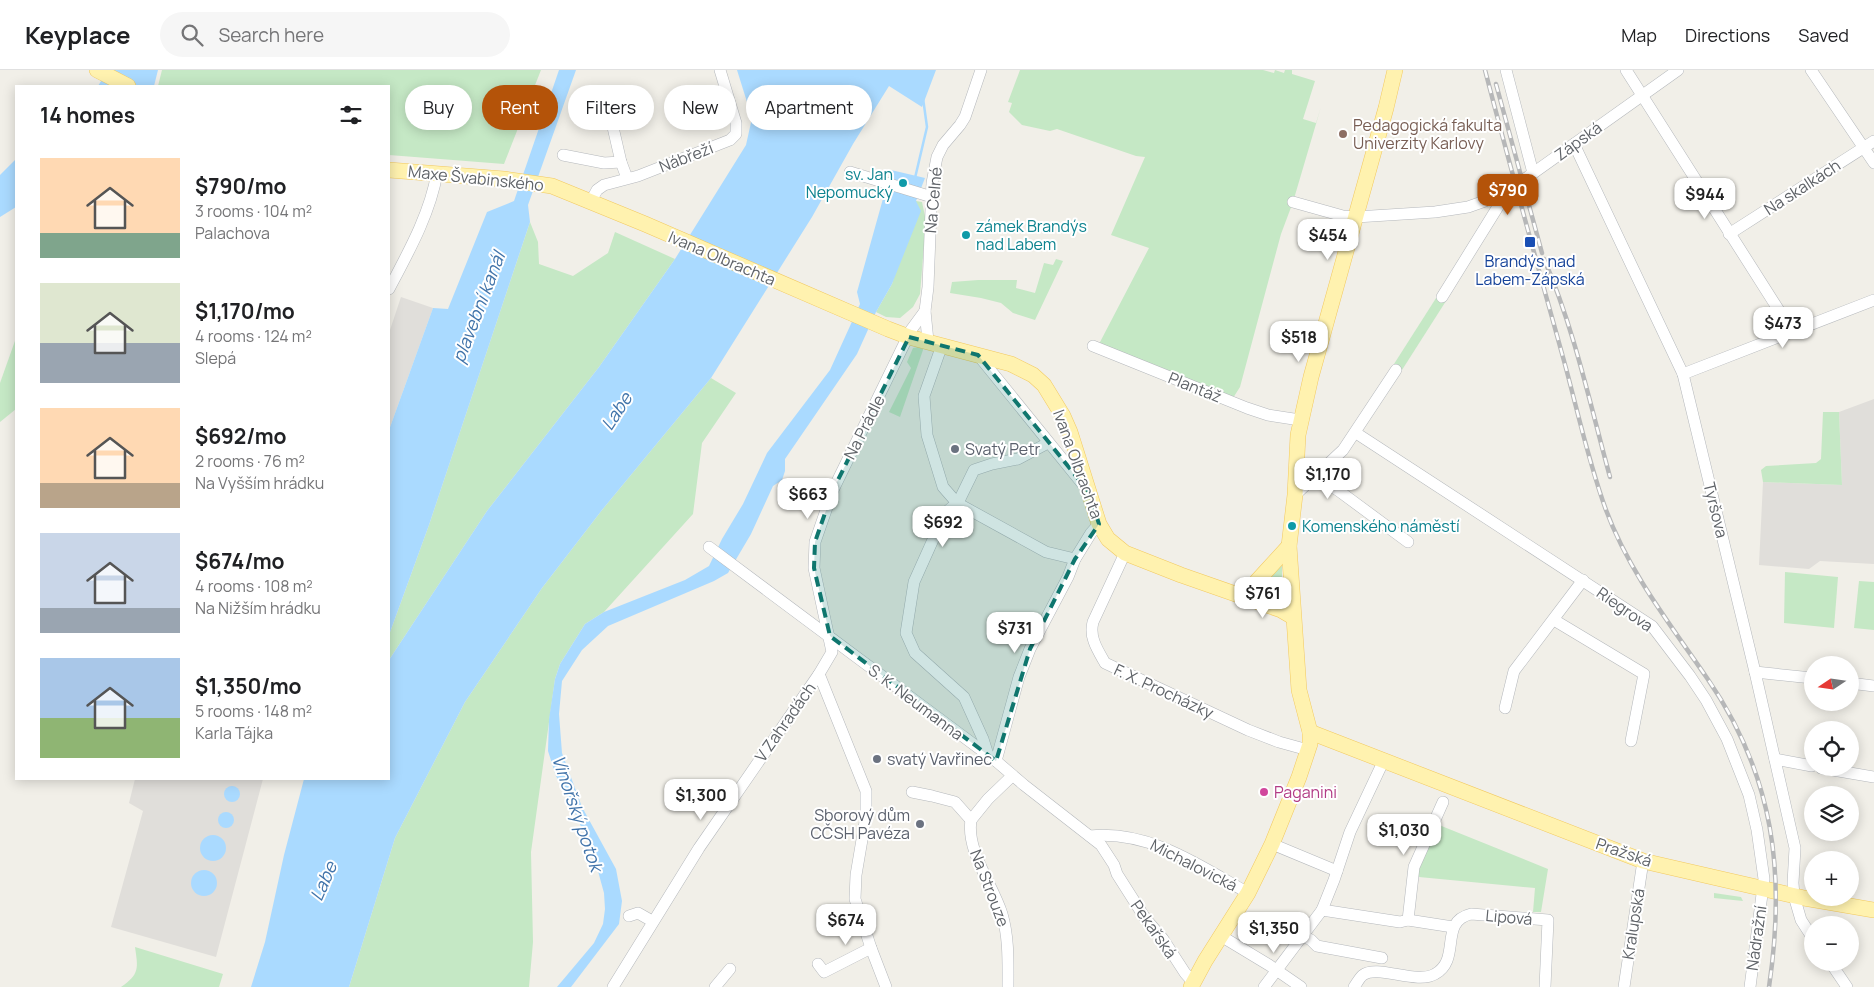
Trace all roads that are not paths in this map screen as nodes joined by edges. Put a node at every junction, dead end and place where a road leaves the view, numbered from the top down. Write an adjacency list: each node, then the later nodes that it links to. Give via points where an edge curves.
1 (97, 70): 9 (main road)
2 (720, 70): 22 (street, Nábřeží, via 736,134 730,140)
3 (982, 70): 24 (street, Na Celné, via 960,125 943,144 937,157)
4 (1395, 70): 27 (main road)
5 (1506, 70): 21 (street)
6 (1626, 70): 10 (street)
7 (1678, 70): 10 (street, Zápská)
8 (1811, 70): 14 (street)
9 (126, 85)
10 (1642, 95): 13 (street, Zápská); 29 (street)
11 (614, 130): 16 (street)
12 (1874, 140): 14 (street, Na skalkách)
13 (1574, 144): 21 (street, Zápská); 40 (street, Tyršova)
14 (1863, 148): 17 (street); 29 (street, Na skalkách)
15 (563, 156): 16 (street, via 604,163)
16 (621, 162): 22 (street)
17 (1874, 164)
18 (390, 170): 20 (main road, Maxe Švabinského)
19 (850, 172): 24 (street)
20 (437, 173): 25 (main road, Maxe Švabinského, via 546,185); 30 (street, via 412,246)
21 (1533, 173): 23 (street, Zápská)
22 (627, 178): 25 (street, Nábřeží, via 600,188)
23 (1501, 194): 27 (street, Zápská, via 1468,207); 31 (street, via 1499,205)
24 (927, 196): 33 (street, Na Celné, via 928,287)
25 (591, 201): 28 (main road, Maxe Švabinského)
26 (1293, 202): 27 (street, Zápská)
27 (1356, 217): 41 (main road)
28 (645, 224): 35 (main road, Ivana Olbrachta)
29 (1729, 234): 34 (street)
30 (390, 288)
31 (1442, 296)
32 (1874, 300): 34 (street)
33 (925, 311): 35 (street, Na Prádle); 36 (street, Na Celné)
34 (1792, 331): 40 (street)
35 (909, 337): 36 (main road, Ivana Olbrachta); 59 (street, Na Prádle, via 833,490 815,542 814,568)
36 (935, 343): 38 (main road, Ivana Olbrachta); 47 (street, via 924,396 927,435 943,487)
37 (1093, 346): 41 (street, Plantáž, via 1247,408)
38 (978, 355): 43 (street); 45 (main road, Ivana Olbrachta, via 1011,364 1033,375 1044,385 1070,432)
39 (1396, 370): 42 (street)
40 (1683, 374): 60 (street, Tyršova)
41 (1300, 420): 46 (main road)
42 (1356, 433): 44 (street, via 1343,450); 55 (street, Riegrova)
43 (1048, 442): 45 (street); 47 (street, via 1018,459 974,470)
44 (1311, 479): 46 (street); 49 (street, via 1321,480 1339,490)
45 (1089, 492): 48 (main road, Ivana Olbrachta)
46 (1295, 494): 50 (main road)
47 (957, 503): 53 (street, via 1046,552); 54 (street); 69 (street, via 945,513 914,582 906,633 915,653 964,697)
48 (1100, 524): 52 (main road, Ivana Olbrachta, via 1108,539); 53 (street)
49 (1408, 542)
50 (1288, 546): 56 (main road); 57 (main road)
51 (709, 547): 59 (street, S. K. Neumanna)
52 (1125, 553): 56 (main road, Ivana Olbrachta); 68 (street, F. X. Procházky, via 1091,631 1104,663 1248,730)
53 (1075, 559): 69 (street, via 1030,649)
54 (930, 564)
55 (1583, 580): 58 (street); 83 (street, Riegrova, via 1652,626 1706,700 1728,739 1748,795 1757,830)
56 (1246, 597): 57 (main road, Ivana Olbrachta)
57 (1293, 617): 66 (main road, via 1299,690)
58 (1554, 620): 65 (street, via 1514,671); 67 (street, via 1644,674)
59 (830, 636): 61 (street, Na Prádle, via 832,652); 69 (street, S. K. Neumanna)
60 (1755, 672): 62 (street); 70 (street, Tyršova)
61 (819, 674): 90 (street, V Zahradách); 95 (street, via 866,791 866,816 855,900)
62 (1804, 677)
63 (1859, 684): 64 (street)
64 (1874, 686)
65 (1505, 708)
66 (1310, 732): 68 (main road); 71 (main road, Pražská)
67 (1631, 741)
68 (1308, 750): 80 (main road)
69 (992, 758): 74 (street, S. K. Neumanna)
70 (1775, 759): 72 (street); 85 (street, Tyršova, via 1794,848)
71 (1384, 760): 81 (main road, Pražská); 82 (street, via 1361,806)
72 (1804, 764)
73 (1859, 774): 75 (street)
74 (1012, 776): 78 (street); 79 (street, S. K. Neumanna)
75 (1874, 777)
76 (912, 792): 78 (street, via 955,802)
77 (1443, 802): 89 (street, via 1414,867)
78 (971, 820): 106 (street, Na Strouze, via 973,845 1007,931)
79 (1090, 836): 84 (street, Michalovická, via 1120,835 1156,844); 102 (street, Pekařská, via 1101,845 1145,918)
80 (1269, 849): 82 (street); 84 (main road)
81 (1644, 861): 83 (main road, Pražská); 112 (street, Kralupská)
82 (1337, 871): 86 (street)
83 (1763, 888): 85 (main road, Pražská); 113 (street, Nádražní)
84 (1248, 893): 93 (main road)
85 (1794, 896): 87 (main road, Pražská); 91 (street, Tyršova)
86 (1322, 910): 89 (street, via 1400,922); 94 (street)
87 (1874, 910)
88 (629, 916): 90 (street, via 638,913)
89 (1408, 920): 92 (street)
90 (652, 921): 103 (street, V Zahradách)
91 (1804, 923)
92 (1453, 926): 101 (street, via 1448,962 1443,969 1432,976); 111 (street, Lipová, via 1463,916 1471,914 1548,920)
93 (1221, 936): 99 (street); 102 (main road)
94 (1303, 936): 96 (street, via 1317,946); 99 (street)
95 (870, 948): 97 (street, via 824,972); 105 (street)
96 (1382, 958)
97 (818, 964)
98 (730, 969): 104 (street)
99 (1277, 971): 107 (street); 108 (street)
100 (1836, 971): 114 (street)
101 (1404, 975): 109 (street, via 1371,971 1363,975); 110 (street)
102 (1192, 984)
103 (613, 987)
104 (715, 987)
105 (886, 987)
106 (1008, 987)
107 (1264, 987)
108 (1301, 987)
109 (1354, 987)
110 (1408, 987)
111 (1545, 987)
112 (1624, 987)
113 (1750, 987)
114 (1847, 987)

